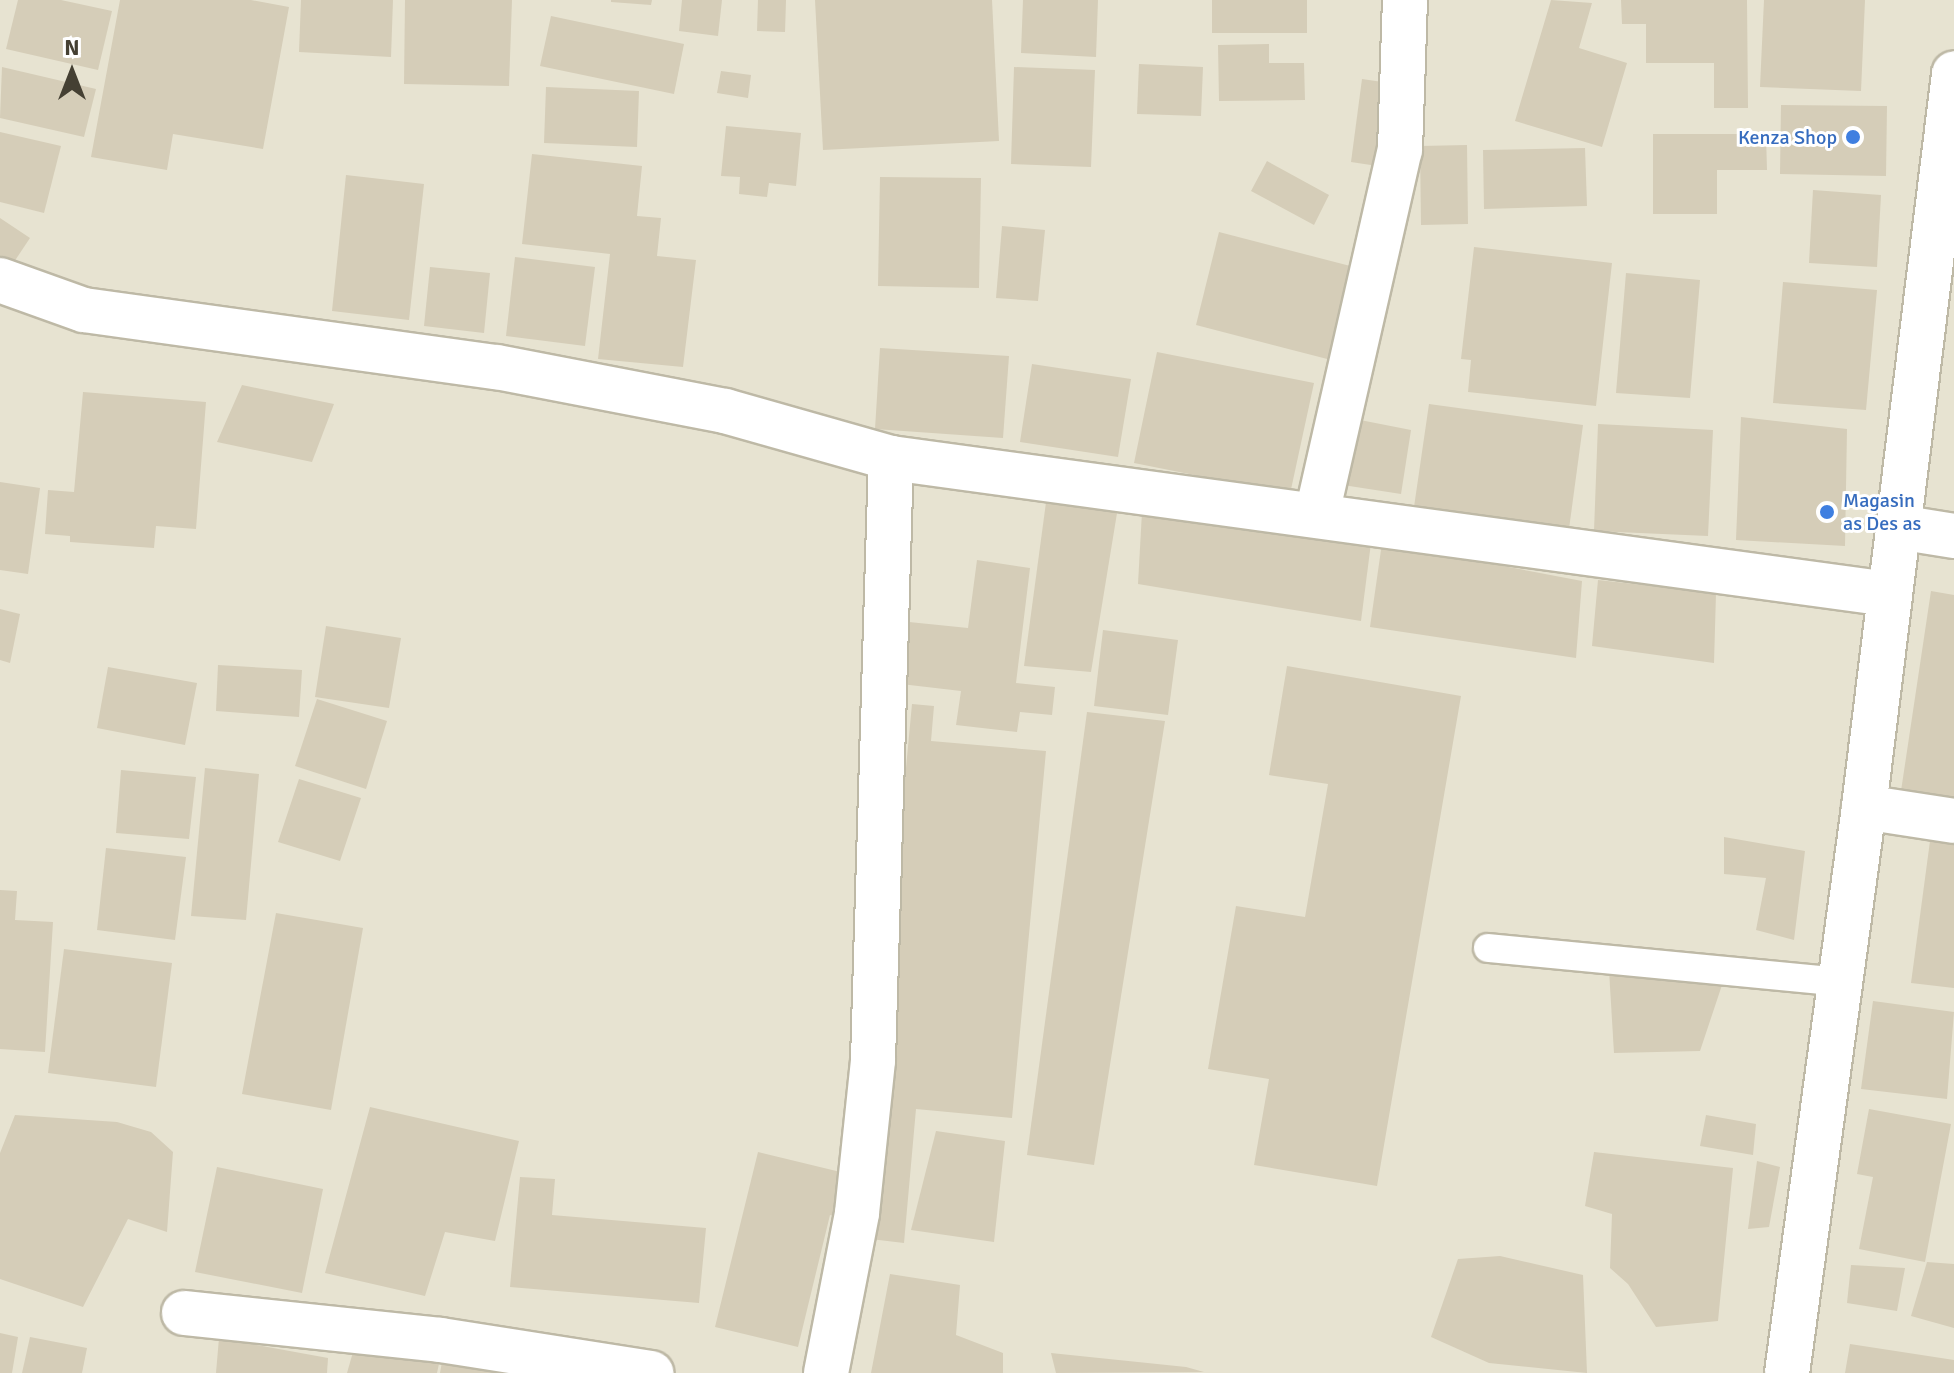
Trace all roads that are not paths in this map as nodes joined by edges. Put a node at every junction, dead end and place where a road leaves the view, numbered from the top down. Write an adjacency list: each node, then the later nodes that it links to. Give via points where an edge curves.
1 (1405, 0): 5 (street, via 1400,150)
2 (1954, 74): 6 (street)
3 (0, 280): 4 (street, via 84,310 497,367 725,411)
4 (891, 458): 5 (street); 15 (street, via 873,1060 857,1213)
5 (1317, 514): 8 (street)
6 (1898, 527): 7 (street); 8 (street)
7 (1954, 536)
8 (1888, 594): 9 (street)
9 (1864, 807): 10 (street); 12 (street)
10 (1954, 821)
11 (1488, 948): 12 (lane)
12 (1839, 982): 16 (street)
13 (184, 1313): 14 (street, via 440,1340)
14 (651, 1373)
15 (826, 1373)
16 (1787, 1373)

